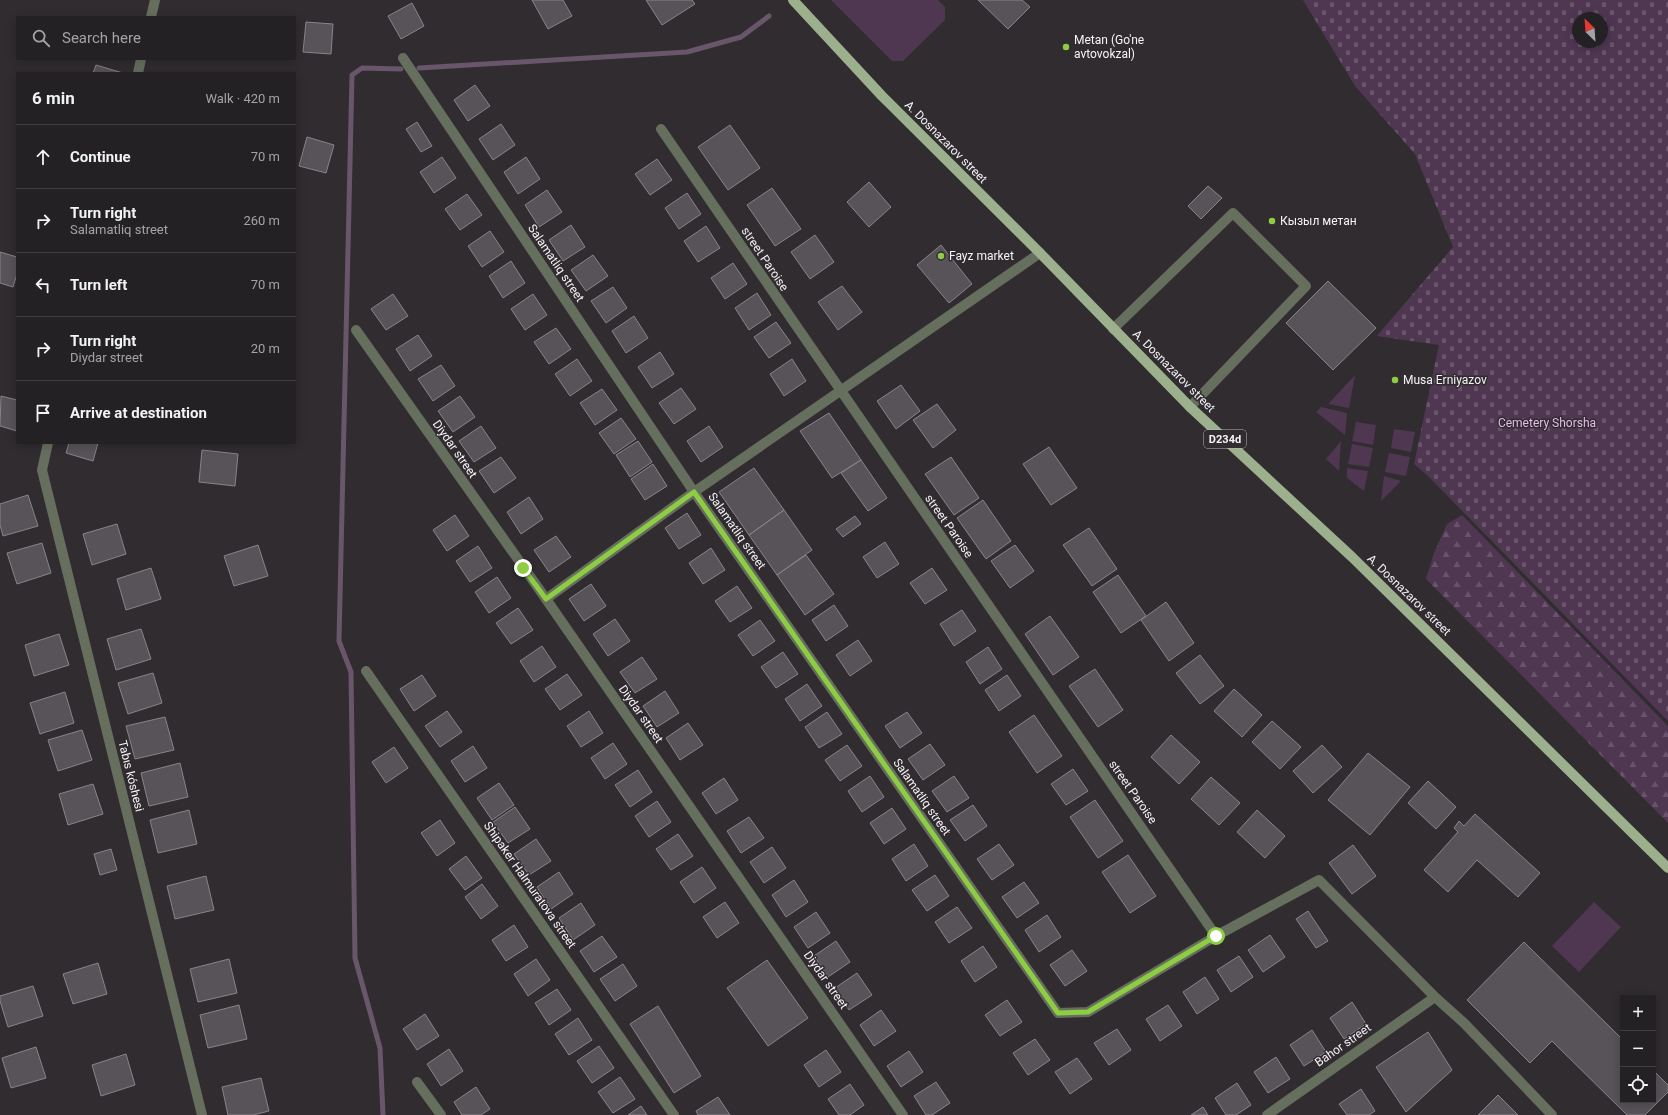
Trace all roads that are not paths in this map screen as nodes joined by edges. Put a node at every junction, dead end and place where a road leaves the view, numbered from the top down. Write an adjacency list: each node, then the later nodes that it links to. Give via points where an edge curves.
1 (155, 0): 3 (street)
2 (793, 0): 8 (main road, A. Dosnazarov street / D234d, via 882,96)
3 (151, 16)
4 (403, 58): 14 (street, Salamatliq street)
5 (142, 60): 6 (street)
6 (138, 72)
7 (661, 129): 11 (street, street Paroise)
8 (1040, 253): 9 (main road, A. Dosnazarov street / D234d); 11 (street)
9 (1114, 329): 12 (main road, A. Dosnazarov street / D234d); 12 (street, via 1233,213 1306,286)
10 (356, 330): 15 (street, Diydar street)
11 (840, 392): 14 (street); 18 (street, street Paroise)
12 (1190, 407): 17 (main road, A. Dosnazarov street / D234d, via 1352,557)
13 (48, 444): 21 (street, Tabıs kóshesi, via 42,470)
14 (694, 492): 15 (street); 18 (street, Salamatliq street, via 1058,1013 1088,1012)
15 (546, 599): 24 (street, Diydar street)
16 (366, 670): 23 (street, Shipaker Halmuratova street)
17 (1668, 868)
18 (1216, 936): 19 (street, via 1319,880)
19 (1435, 997): 25 (street, Bahor street); 26 (street, via 1464,1023)
20 (417, 1082): 22 (street)
21 (202, 1115)
22 (440, 1115)
23 (674, 1115)
24 (903, 1115)
25 (1267, 1115)
26 (1552, 1115)

